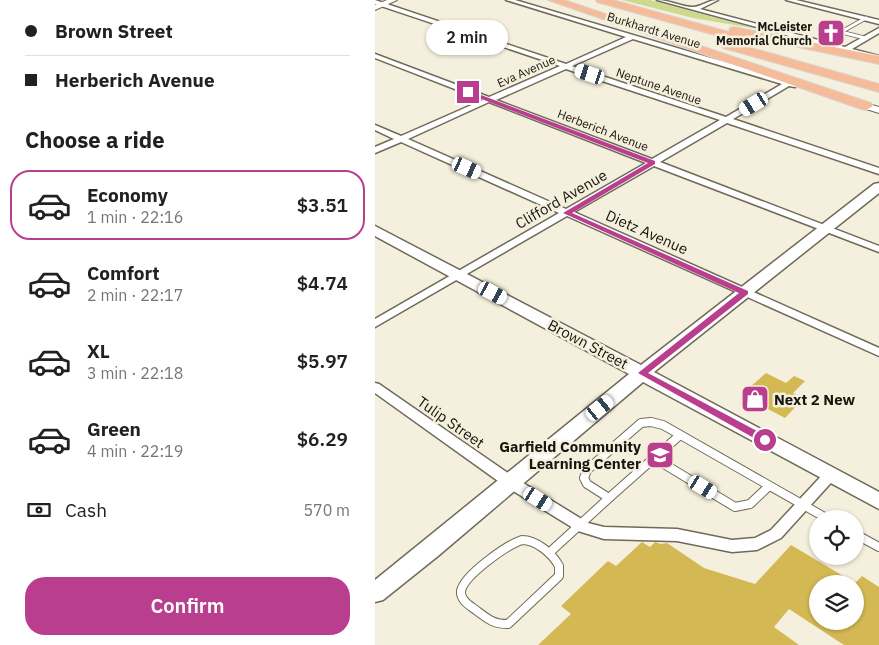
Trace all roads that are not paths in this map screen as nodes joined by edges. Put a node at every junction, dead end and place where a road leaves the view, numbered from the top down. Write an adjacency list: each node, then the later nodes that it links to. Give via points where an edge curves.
1 (393, 0): 10 (street)
2 (509, 0): 15 (street, Burkhardt Avenue)
3 (553, 0): 25 (highway)
4 (566, 0): 23 (highway)
5 (601, 0): 21 (highway)
6 (610, 0): 19 (highway, via 701,23)
7 (660, 0): 11 (street)
8 (715, 0): 11 (street)
9 (789, 0): 12 (street)
10 (377, 5): 20 (street, Neptune Avenue)
11 (695, 9): 17 (street)
12 (866, 18): 13 (street); 16 (lane, via 841,32)
13 (879, 22)
14 (879, 30): 16 (street)
15 (632, 37): 20 (street, Eva Avenue); 22 (street, Burkhardt Avenue)
16 (865, 38): 17 (street)
17 (847, 50): 19 (street)
18 (375, 56): 24 (street, Herberich Avenue)
19 (879, 59)
20 (565, 66): 24 (street, Eva Avenue); 27 (street, Neptune Avenue)
21 (879, 77)
22 (788, 84): 25 (street, Burkhardt Avenue); 27 (street, Clifford Avenue)
23 (879, 88)
24 (489, 99): 29 (street, Eva Avenue); 31 (street, Herberich Avenue)
25 (866, 106): 26 (street, Burkhardt Avenue)
26 (879, 110)
27 (726, 120): 31 (street, Clifford Avenue); 32 (street, Neptune Avenue)
28 (375, 127): 29 (street, Dietz Avenue)
29 (400, 138): 30 (street, Eva Avenue); 34 (street, Dietz Avenue)
30 (375, 150)
31 (653, 162): 34 (street, Clifford Avenue); 35 (street, Herberich Avenue)
32 (879, 171)
33 (879, 187): 35 (main road)
34 (566, 213): 38 (street, Clifford Avenue); 39 (street, Dietz Avenue)
35 (826, 229): 37 (street, Herberich Avenue); 39 (main road)
36 (375, 230): 38 (main road, Brown Street)
37 (879, 249)
38 (460, 276): 40 (street, Clifford Avenue); 42 (main road, Brown Street)
39 (745, 293): 41 (street, Dietz Avenue); 42 (main road)
40 (375, 324)
41 (879, 352)
42 (642, 373): 46 (main road, Brown Street); 47 (main road)
43 (375, 387): 47 (street, Tulip Street)
44 (680, 435): 45 (lane); 48 (lane); 49 (lane, via 663,425 641,423 587,470 584,478 587,484)
45 (654, 458): 48 (lane, via 735,507 749,506); 49 (lane)
46 (831, 475): 50 (main road, Brown Street); 51 (street, Tulip Street)
47 (510, 482): 53 (street, Tulip Street); 57 (main road)
48 (769, 486): 51 (lane)
49 (609, 498): 53 (lane)
50 (879, 501)
51 (803, 505): 52 (lane); 53 (street, Tulip Street, via 775,534 757,544 732,546 677,535 604,533)
52 (812, 510)
53 (580, 525): 56 (lane)
54 (864, 539): 55 (lane)
55 (879, 547)
56 (549, 553): 56 (lane, via 529,540 520,539 510,544 465,583 461,592 463,600 494,624 508,624 559,576 559,562)
57 (375, 593)

